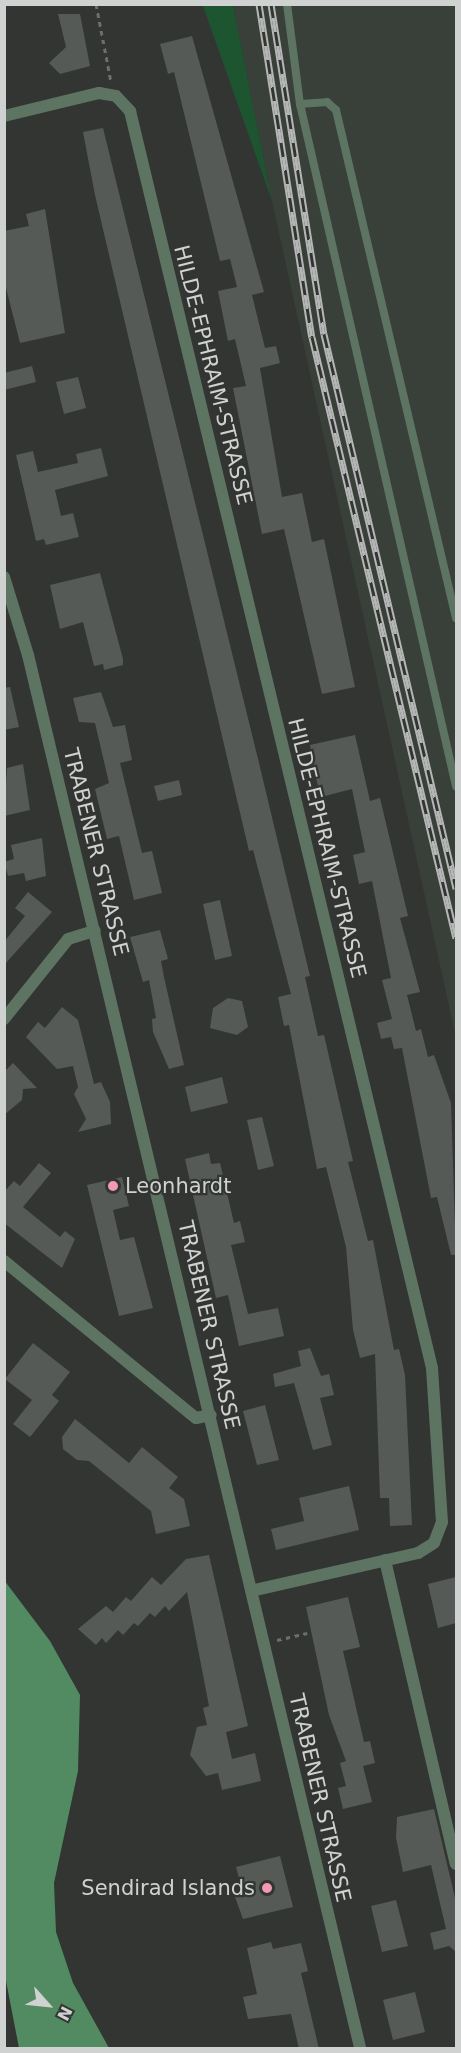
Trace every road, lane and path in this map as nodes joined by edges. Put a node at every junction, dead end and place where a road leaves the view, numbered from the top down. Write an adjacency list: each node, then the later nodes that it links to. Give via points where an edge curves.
1 (96, 4): 3 (path)
2 (287, 4): 4 (lane)
3 (112, 79)
4 (300, 104): 7 (lane, via 327,102 336,110); 9 (lane)
5 (4, 116): 14 (street, HILDE-EPHRAIM-STRASSE, via 99,93 116,96 130,111 432,1368 440,1534 426,1550)
6 (4, 577): 8 (street, TRABENER STRASSE)
7 (456, 618)
8 (9, 620): 10 (street, TRABENER STRASSE, via 28,655)
9 (456, 786)
10 (95, 931): 11 (street, via 68,939); 13 (street, TRABENER STRASSE)
11 (4, 1019)
12 (4, 1261): 13 (street, via 196,1418)
13 (211, 1415): 15 (street, TRABENER STRASSE)
14 (385, 1560): 15 (street, HILDE-EPHRAIM-STRASSE); 18 (street)
15 (251, 1591): 19 (street, TRABENER STRASSE)
16 (307, 1633): 17 (path)
17 (277, 1641)
18 (456, 1864)
19 (360, 2049)

